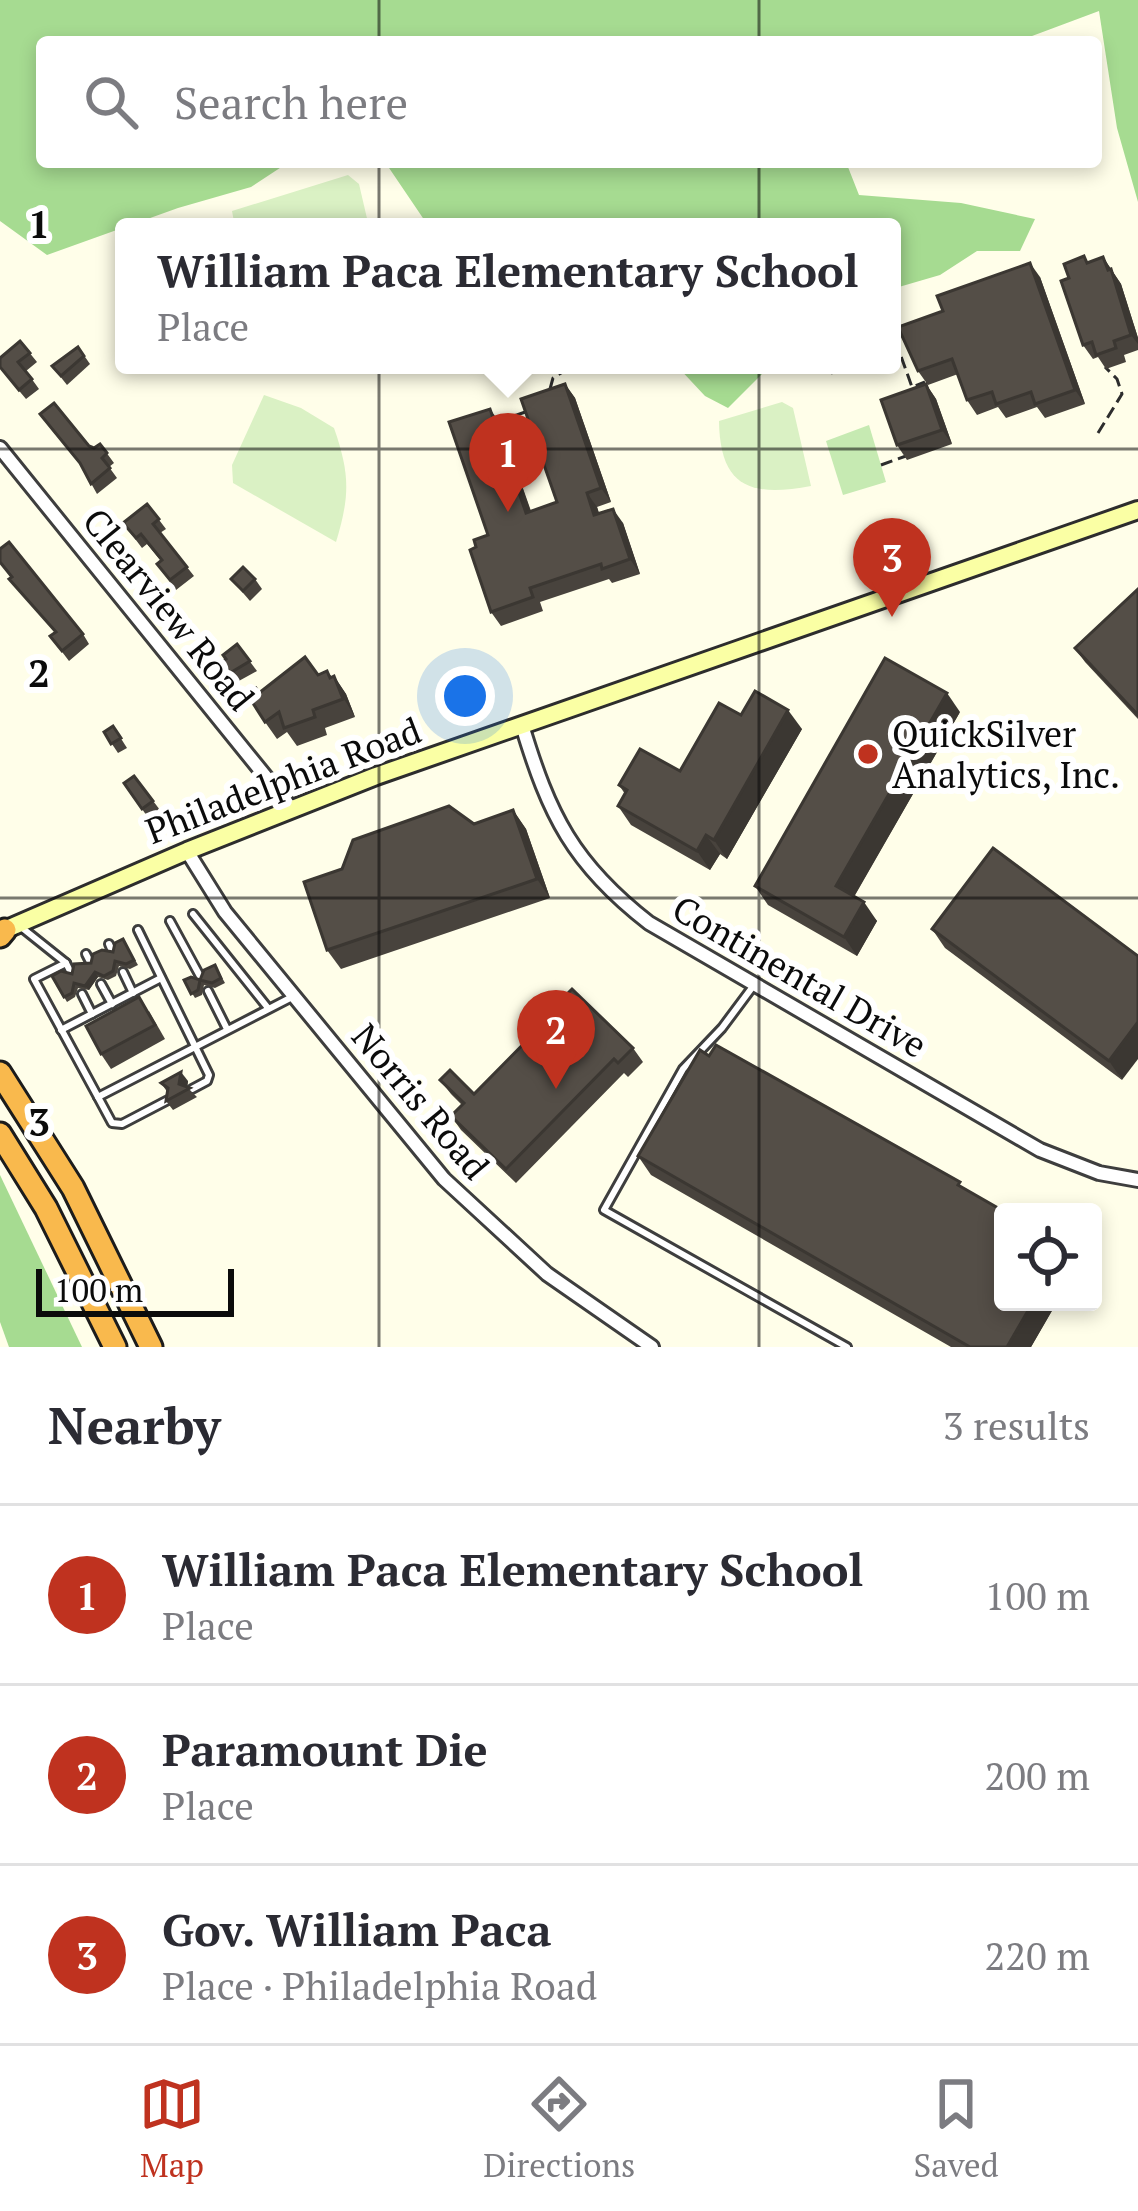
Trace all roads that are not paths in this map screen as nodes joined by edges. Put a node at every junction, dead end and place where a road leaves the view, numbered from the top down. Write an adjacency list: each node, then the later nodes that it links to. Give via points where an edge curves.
1 (0, 448): 4 (street, Clearview Road)
2 (1138, 510): 3 (main road, Philadelphia Road)
3 (522, 724): 4 (main road, Philadelphia Road); 16 (street, Continental Drive, via 555,815 599,881 649,923)
4 (290, 808): 5 (main road, Philadelphia Road)
5 (188, 850): 9 (main road, Philadelphia Road); 20 (street, Norris Road)
6 (193, 914): 22 (lane)
7 (170, 921): 14 (lane)
8 (138, 930): 13 (lane)
9 (6, 931): 10 (lane)
10 (66, 963): 12 (lane); 25 (lane, via 34,979)
11 (123, 972): 18 (lane)
12 (71, 973)
13 (161, 978): 18 (lane); 26 (lane)
14 (201, 978)
15 (101, 984): 21 (lane)
16 (754, 985): 32 (street, Continental Drive, via 1040,1150); 36 (lane, via 683,1069 604,1210)
17 (208, 992): 24 (lane)
18 (133, 993): 21 (lane)
19 (82, 994): 23 (lane)
20 (294, 996): 22 (lane); 35 (street, Norris Road, via 478,1213 547,1274)
21 (112, 1004): 23 (lane)
22 (268, 1008): 24 (lane)
23 (92, 1014): 25 (lane)
24 (227, 1029): 26 (lane)
25 (61, 1030): 29 (lane)
26 (195, 1047): 28 (lane, via 209,1075); 29 (lane)
27 (0, 1073): 34 (highway, via 73,1188)
28 (192, 1089)
29 (98, 1097): 30 (lane, via 112,1123 122,1124)
30 (168, 1100)
31 (0, 1134): 33 (highway)
32 (1138, 1180)
33 (115, 1347)
34 (151, 1347)
35 (652, 1347)
36 (847, 1347)

